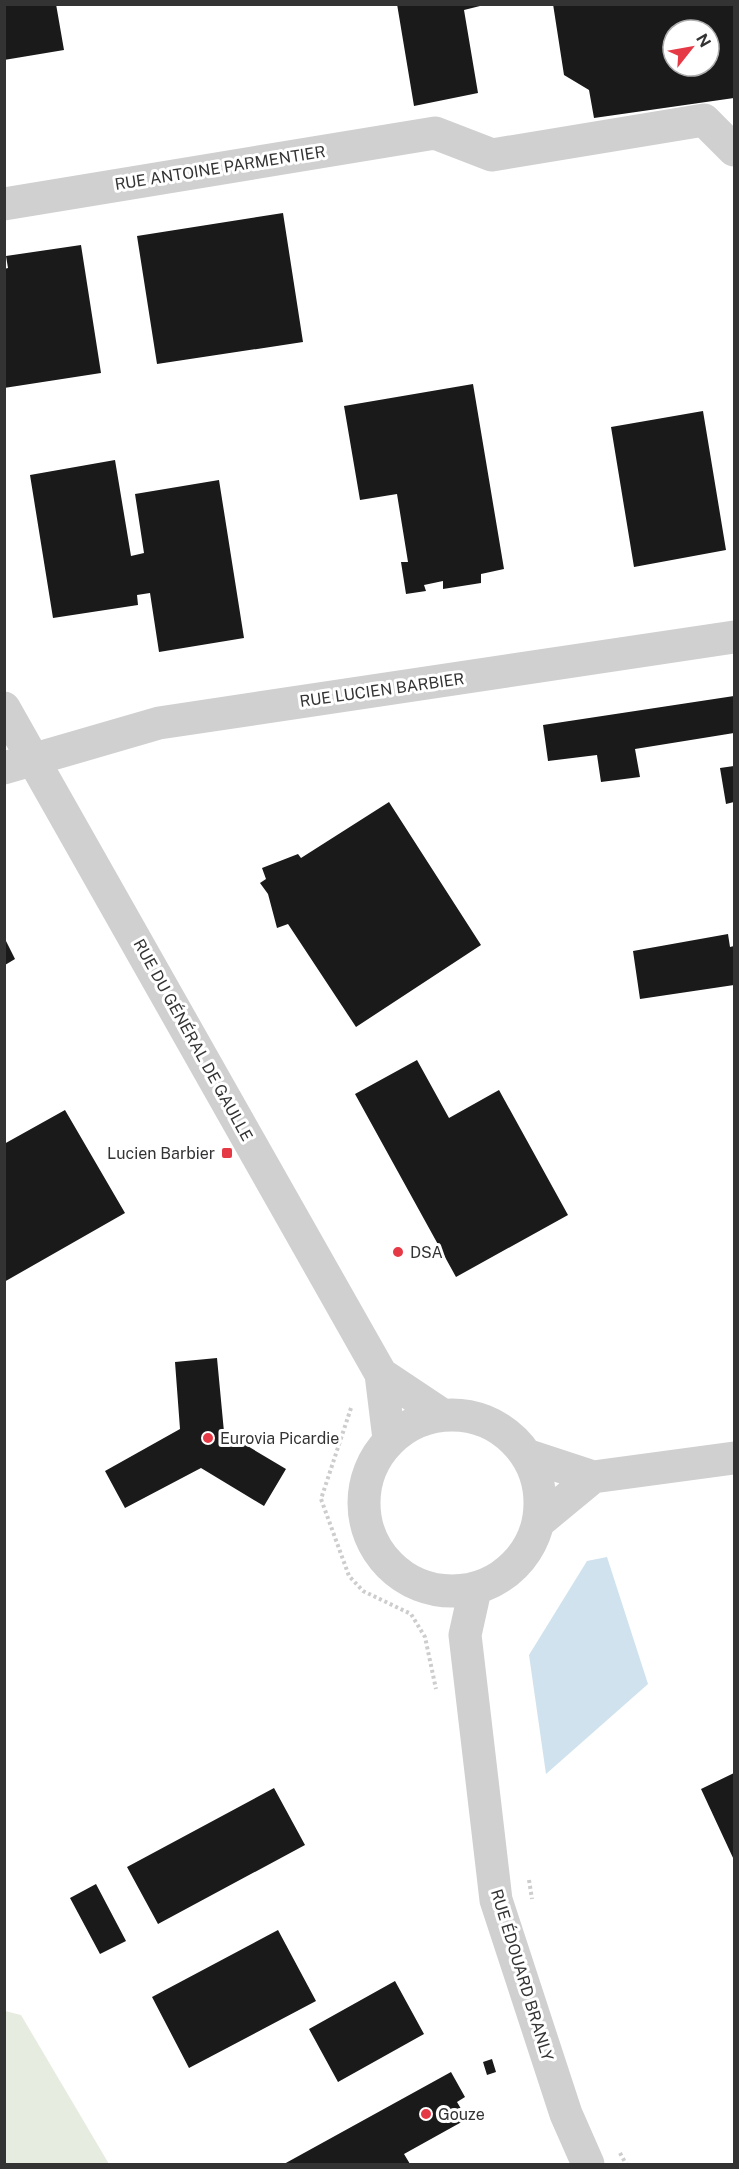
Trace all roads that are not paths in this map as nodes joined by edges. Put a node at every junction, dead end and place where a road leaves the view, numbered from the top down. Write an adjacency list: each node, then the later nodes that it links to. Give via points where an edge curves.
1 (735, 150): 2 (street, RUE ANTOINE PARMENTIER, via 704,120 492,155 435,133)
2 (4, 204)
3 (735, 637): 5 (street, RUE LUCIEN BARBIER, via 159,723)
4 (4, 708): 5 (street, RUE DU GÉNÉRAL DE GAULLE)
5 (19, 764): 6 (street, RUE DU GÉNÉRAL DE GAULLE)
6 (381, 1374): 7 (street, RUE DU GÉNÉRAL DE GAULLE); 8 (street, RUE DU GÉNÉRAL DE GAULLE)
7 (441, 1414): 8 (street, via 411,1423); 9 (street, via 481,1418 508,1433)
8 (389, 1439): 13 (street, via 371,1465 363,1500 368,1531 386,1563 410,1582)
9 (529, 1456): 11 (street); 12 (street, via 541,1488)
10 (735, 1458): 11 (street)
11 (593, 1477): 12 (street)
12 (541, 1520): 13 (street, via 524,1557 501,1578)
13 (459, 1591): 14 (street, RUE ÉDOUARD BRANLY, via 496,1900 566,2114)
14 (588, 2164)

